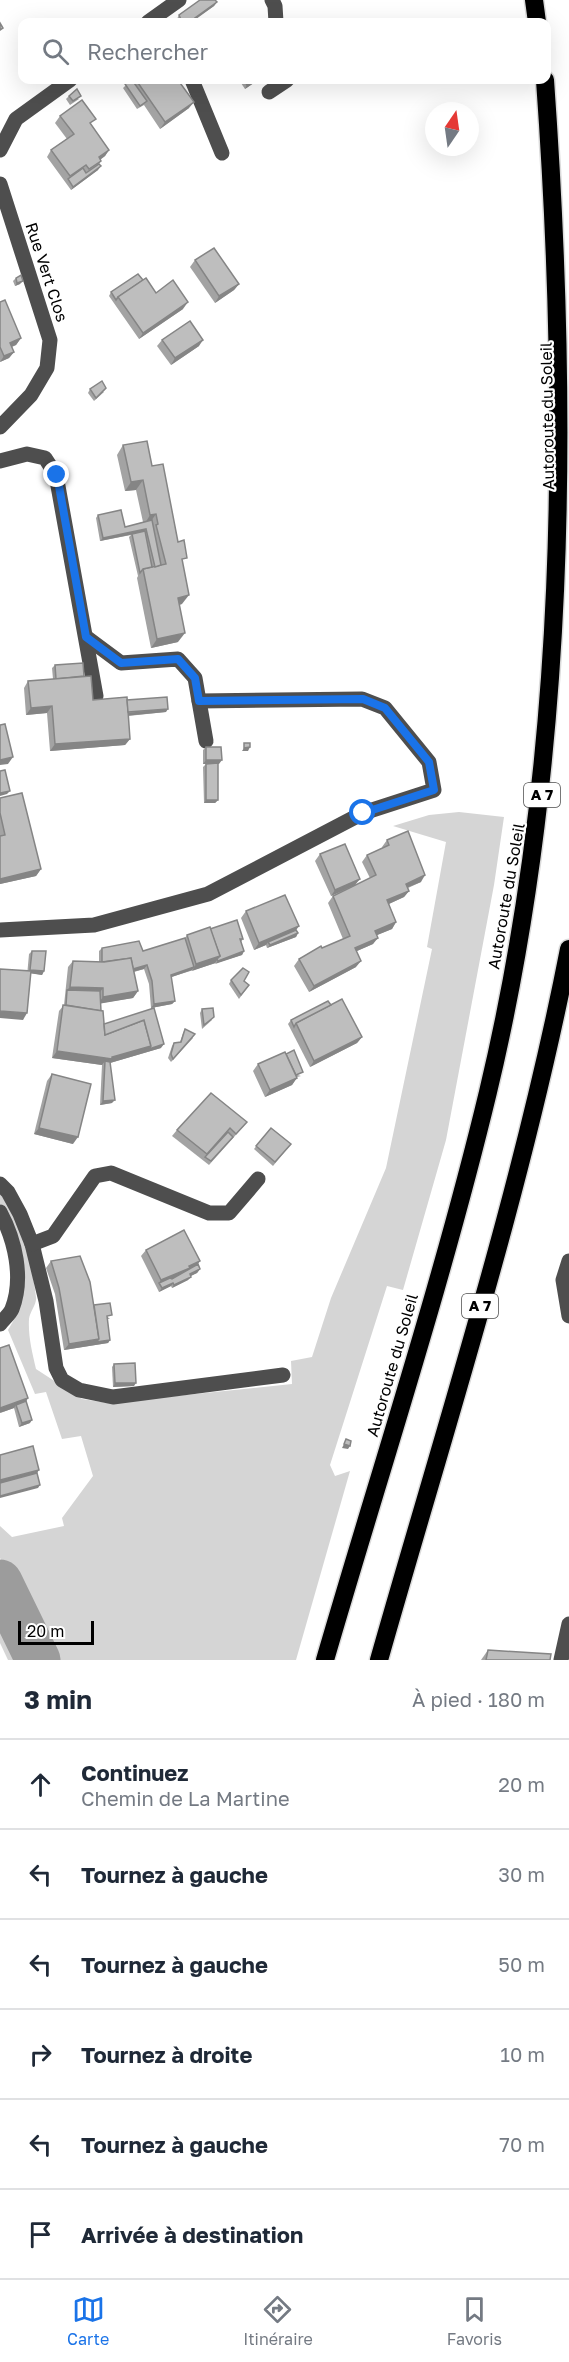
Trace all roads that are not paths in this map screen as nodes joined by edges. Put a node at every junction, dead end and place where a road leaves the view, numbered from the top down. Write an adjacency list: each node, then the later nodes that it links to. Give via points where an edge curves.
1 (179, 0): 4 (street)
2 (272, 0): 5 (street)
3 (534, 0): 6 (highway)
4 (166, 17)
5 (275, 18)
6 (536, 18)
7 (64, 84): 12 (street, via 16,119)
8 (194, 84): 13 (street)
9 (281, 84): 11 (street)
10 (545, 84): 32 (highway, Autoroute du Soleil / A 7, via 563,256 568,503 565,578 538,827 488,1093 426,1321)
11 (269, 92)
12 (0, 150)
13 (222, 153)
14 (0, 184): 15 (street, Rue Vert Clos, via 50,340 47,368 31,395)
15 (0, 426)
16 (0, 461): 17 (street, via 27,454 45,458 57,475)
17 (86, 637): 18 (street); 19 (street, via 121,663 178,659 195,678)
18 (96, 696)
19 (199, 701): 20 (street); 21 (street, via 363,699 385,708 429,762 434,790 363,813 208,894 94,925)
20 (206, 741)
21 (0, 930)
22 (569, 949): 33 (highway, A 7, via 519,1173)
23 (258, 1179): 26 (street, via 229,1213 209,1212 111,1173 95,1176 53,1236)
24 (0, 1184): 26 (street, via 20,1214)
25 (0, 1212): 29 (street, via 16,1257 17,1284 12,1310)
26 (32, 1244): 30 (street, via 56,1368 62,1380 79,1390 113,1397)
27 (569, 1261): 28 (street, via 563,1280)
28 (569, 1316)
29 (0, 1324)
30 (283, 1375)
31 (569, 1624): 34 (street)
32 (325, 1660)
33 (379, 1660)
34 (561, 1660)

